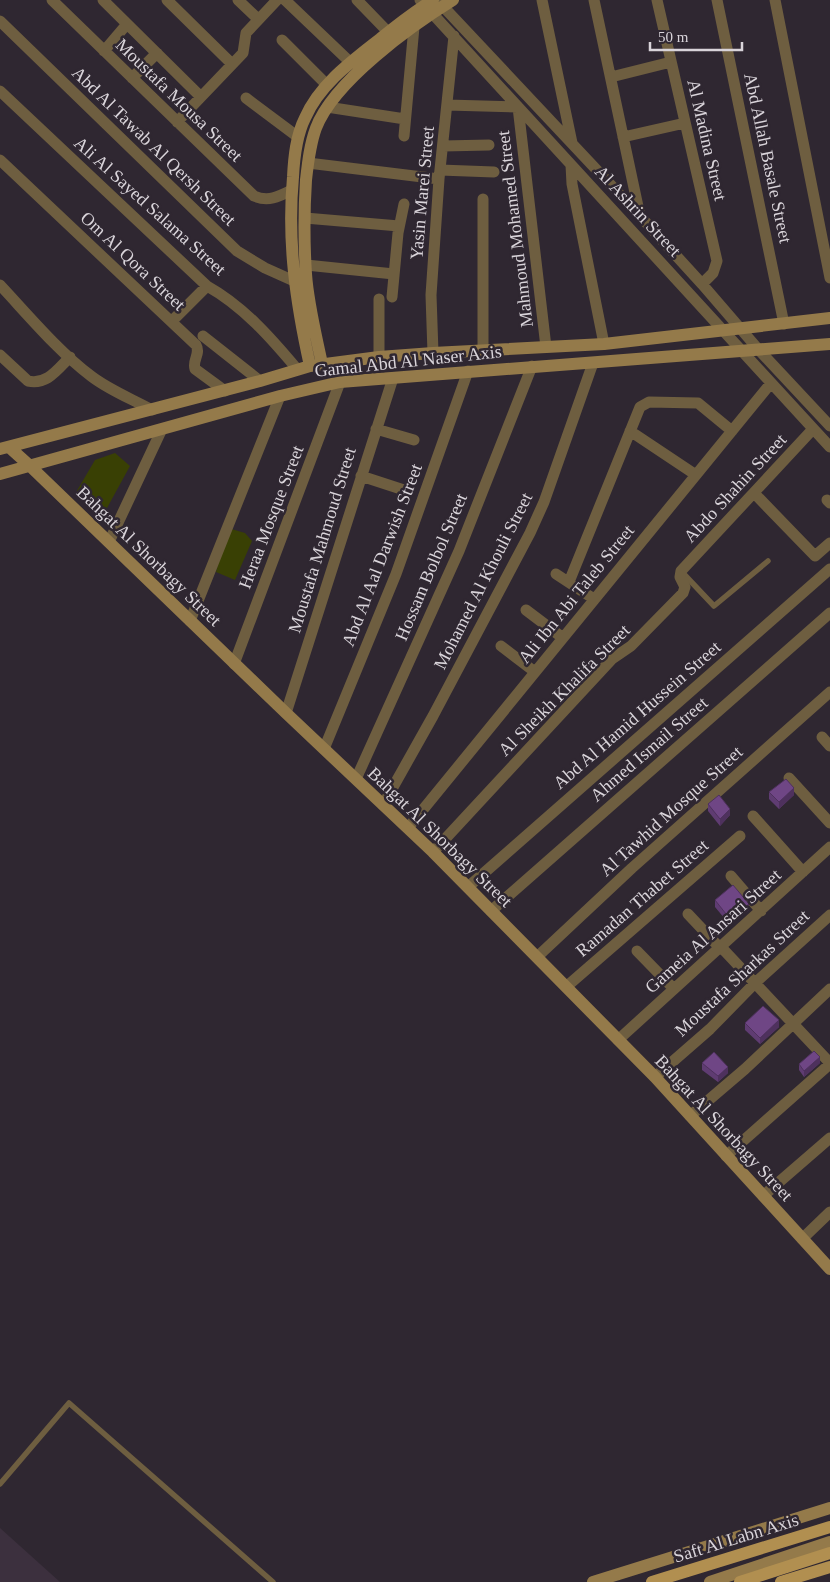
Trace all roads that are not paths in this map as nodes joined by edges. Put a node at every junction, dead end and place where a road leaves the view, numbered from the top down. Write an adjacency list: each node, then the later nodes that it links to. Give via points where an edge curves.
1 (52, 0): 21 (street, Moustafa Mousa Street)
2 (103, 0): 16 (street)
3 (167, 0): 25 (street)
4 (238, 0): 14 (street)
5 (276, 0): 14 (street)
6 (286, 0): 23 (street)
7 (357, 0): 18 (street)
8 (542, 0): 41 (street)
9 (594, 0): 26 (street)
10 (657, 0): 24 (street, Al Madina Street)
11 (717, 0): 66 (street, Abd Allah Basale Street)
12 (775, 0): 57 (street)
13 (435, 3): 17 (street); 18 (street); 19 (street, Al Ashrin Street); 41 (street, Al Ashrin Street)
14 (258, 19): 25 (street, via 246,33 243,53)
15 (0, 21): 58 (street, Abd Al Tawab Al Qersh Street, via 237,251)
16 (127, 24): 21 (street); 22 (street)
17 (414, 27): 33 (street, via 346,83); 35 (street)
18 (388, 32): 23 (street)
19 (454, 36): 32 (street, Yasin Marei Street); 34 (street, Al Ashrin Street)
20 (282, 40): 28 (street)
21 (104, 50): 27 (street, Moustafa Mousa Street)
22 (157, 53): 27 (street); 30 (street)
23 (350, 62): 28 (street)
24 (671, 62): 26 (street); 37 (street, Al Madina Street)
25 (232, 64): 30 (street)
26 (611, 77): 40 (street)
27 (132, 78): 36 (street, Moustafa Mousa Street)
28 (328, 85): 39 (street, via 305,117)
29 (0, 91): 61 (street, Ali Al Sayed Salama Street)
30 (201, 97): 36 (street)
31 (246, 98): 39 (street)
32 (447, 105): 34 (street); 43 (street, Yasin Marei Street)
33 (327, 107): 35 (street); 45 (street, via 316,127)
34 (518, 107): 46 (street, Al Ashrin Street); 72 (street, Mahmoud Mohamed Street)
35 (405, 119): 38 (street)
36 (177, 122): 49 (street, Moustafa Mousa Street, via 254,196 270,200)
37 (685, 123): 40 (street); 59 (street, Al Madina Street, via 717,262)
38 (404, 136)
39 (298, 137): 49 (street)
40 (623, 137): 52 (street)
41 (572, 144): 52 (street, Al Ashrin Street)
42 (489, 145): 43 (street)
43 (443, 146): 48 (street, Yasin Marei Street)
44 (0, 160): 65 (street, Om Al Qora Street)
45 (308, 163): 48 (street); 53 (street)
46 (571, 165): 68 (street, Al Ashrin Street); 70 (street)
47 (494, 172): 48 (street)
48 (439, 175): 76 (street, Yasin Marei Street, via 431,295)
49 (292, 190): 58 (street)
50 (483, 199): 74 (street)
51 (404, 204): 54 (street)
52 (640, 216): 59 (street, Al Ashrin Street)
53 (305, 218): 54 (street); 55 (street)
54 (399, 226): 56 (street)
55 (306, 265): 56 (street); 81 (street, via 310,303)
56 (394, 274): 62 (street)
57 (830, 278)
58 (294, 280): 81 (street)
59 (702, 284): 67 (street, Al Ashrin Street)
60 (0, 285): 78 (street)
61 (207, 286): 65 (street); 81 (street, Ali Al Sayed Salama Street, via 223,295)
62 (392, 297)
63 (379, 299): 79 (street)
64 (830, 318): 66 (street, Gamal Abd Al Naser Axis)
65 (172, 321): 88 (street, Om Al Qora Street, via 198,347 195,369)
66 (784, 324): 67 (street, Gamal Abd Al Naser Axis)
67 (741, 328): 68 (street, Gamal Abd Al Naser Axis); 73 (street, Al Ashrin Street)
68 (725, 331): 70 (street, Gamal Abd Al Naser Axis); 75 (street, Al Ashrin Street)
69 (203, 336): 85 (street)
70 (604, 344): 72 (street, Gamal Abd Al Naser Axis)
71 (830, 344): 73 (street, Gamal Abd Al Naser Axis)
72 (546, 347): 74 (street, Gamal Abd Al Naser Axis)
73 (758, 349): 75 (street, Gamal Abd Al Naser Axis); 91 (street, Al Ashrin Street)
74 (483, 350): 76 (street, Gamal Abd Al Naser Axis)
75 (741, 351): 80 (street, Gamal Abd Al Naser Axis); 87 (street, Al Ashrin Street)
76 (433, 353): 79 (street, Gamal Abd Al Naser Axis)
77 (0, 355): 78 (street, via 28,381 34,382 47,380)
78 (70, 357): 90 (street, via 101,383)
79 (379, 357): 81 (street, Gamal Abd Al Naser Axis)
80 (593, 363): 82 (street, Gamal Abd Al Naser Axis); 126 (street, Mohamed Al Khouli Street, via 530,533)
81 (309, 366): 85 (street, Gamal Abd Al Naser Axis)
82 (532, 366): 83 (street, Gamal Abd Al Naser Axis); 125 (street, Hossam Bolbol Street, via 459,551)
83 (468, 371): 84 (street, Gamal Abd Al Naser Axis); 123 (street, Abd Al Aal Darwish Street, via 396,574)
84 (392, 378): 86 (street, Gamal Abd Al Naser Axis); 92 (street, Moustafa Mahmoud Street)
85 (260, 381): 88 (street, Gamal Abd Al Naser Axis)
86 (340, 382): 89 (street, Gamal Abd Al Naser Axis); 119 (street, Heraa Mosque Street)
87 (771, 383): 94 (street, Al Ashrin Street); 95 (street, Ali Ibn Abi Taleb Street)
88 (225, 391): 90 (street, Gamal Abd Al Naser Axis)
89 (280, 396): 93 (street, Gamal Abd Al Naser Axis); 116 (street)
90 (152, 410): 98 (street, Gamal Abd Al Naser Axis)
91 (830, 426)
92 (376, 428): 97 (street); 103 (street, Moustafa Mahmoud Street)
93 (162, 429): 100 (street, Gamal Abd Al Naser Axis); 106 (street)
94 (813, 429): 99 (street, Al Ashrin Street); 105 (street, Abdo Shahin Street)
95 (732, 431): 96 (street, via 698,402 649,402 640,407); 102 (street, Ali Ibn Abi Taleb Street)
96 (630, 432): 102 (street); 112 (street)
97 (414, 440)
98 (3, 445): 100 (street, Bahgat Al Shorbagy Street)
99 (830, 447)
100 (30, 466): 101 (street, Gamal Abd Al Naser Axis); 106 (street, Bahgat Al Shorbagy Street)
101 (0, 474)
102 (696, 475): 113 (street, Ali Ibn Abi Taleb Street)
103 (361, 476): 104 (street); 122 (street, Moustafa Mahmoud Street)
104 (407, 491)
105 (754, 493): 107 (street, via 815,556); 110 (street, Abdo Shahin Street)
106 (109, 542): 116 (street, Bahgat Al Shorbagy Street)
107 (830, 543)
108 (768, 561): 110 (lane, via 716,606)
109 (830, 570): 135 (street, Abd Al Hamid Hussein Street)
110 (682, 571): 132 (street, Al Sheikh Khalifa Street, via 683,593 631,646 612,659)
111 (556, 574): 112 (street)
112 (569, 582): 113 (street)
113 (594, 599): 117 (street, Ali Ibn Abi Taleb Street)
114 (526, 610): 117 (street)
115 (830, 613): 136 (street, Ahmed Ismail Street)
116 (190, 621): 119 (street, Bahgat Al Shorbagy Street)
117 (563, 638): 120 (street, Ali Ibn Abi Taleb Street)
118 (501, 646): 120 (street)
119 (234, 664): 122 (street, Bahgat Al Shorbagy Street)
120 (535, 672): 129 (street, Ali Ibn Abi Taleb Street)
121 (830, 692): 142 (street, Al Tawhid Mosque Street)
122 (286, 713): 123 (street, Bahgat Al Shorbagy Street)
123 (324, 749): 125 (street, Bahgat Al Shorbagy Street)
124 (789, 778): 128 (street)
125 (356, 779): 126 (street, Bahgat Al Shorbagy Street)
126 (383, 805): 129 (street, Bahgat Al Shorbagy Street)
127 (753, 816): 133 (street)
128 (830, 823)
129 (408, 828): 132 (street, Bahgat Al Shorbagy Street)
130 (740, 836): 144 (street, Ramadan Thabet Street)
131 (830, 847): 133 (street, Gameia Al Ansari Street)
132 (433, 852): 135 (street, Bahgat Al Shorbagy Street)
133 (803, 872): 137 (street, Gameia Al Ansari Street)
134 (731, 876): 137 (street)
135 (468, 888): 136 (street, Bahgat Al Shorbagy Street)
136 (491, 911): 142 (street, Bahgat Al Shorbagy Street)
137 (761, 911): 140 (street, Gameia Al Ansari Street)
138 (688, 914): 140 (street)
139 (830, 915): 143 (street, Moustafa Sharkas Street)
140 (720, 947): 143 (street); 145 (street, Gameia Al Ansari Street)
141 (637, 951): 145 (street)
142 (537, 957): 144 (street, Bahgat Al Shorbagy Street)
143 (755, 983): 147 (street); 150 (street, Moustafa Sharkas Street, via 710,1029)
144 (566, 987): 148 (street, Bahgat Al Shorbagy Street)
145 (674, 989): 148 (street, Gameia Al Ansari Street)
146 (830, 989): 147 (street)
147 (793, 1024): 149 (street); 151 (street)
148 (618, 1040): 150 (street, Bahgat Al Shorbagy Street)
149 (830, 1063): 153 (street)
150 (655, 1077): 151 (street, Bahgat Al Shorbagy Street)
151 (690, 1116): 153 (street, Bahgat Al Shorbagy Street)
152 (830, 1138): 154 (street)
153 (726, 1156): 154 (street, Bahgat Al Shorbagy Street)
154 (763, 1196): 156 (street, Bahgat Al Shorbagy Street)
155 (830, 1212): 156 (street)
156 (802, 1239): 157 (street, Bahgat Al Shorbagy Street)
157 (830, 1270)
158 (0, 1484): 164 (lane, via 69,1403)
159 (830, 1508): 165 (street)
160 (830, 1527): 166 (main road, Saft Al Labn Axis)
161 (830, 1542): 167 (street)
162 (830, 1553): 168 (main road)
163 (830, 1567): 169 (main road)
164 (273, 1582)
165 (593, 1582)
166 (652, 1582)
167 (710, 1582)
168 (740, 1582)
169 (781, 1582)

